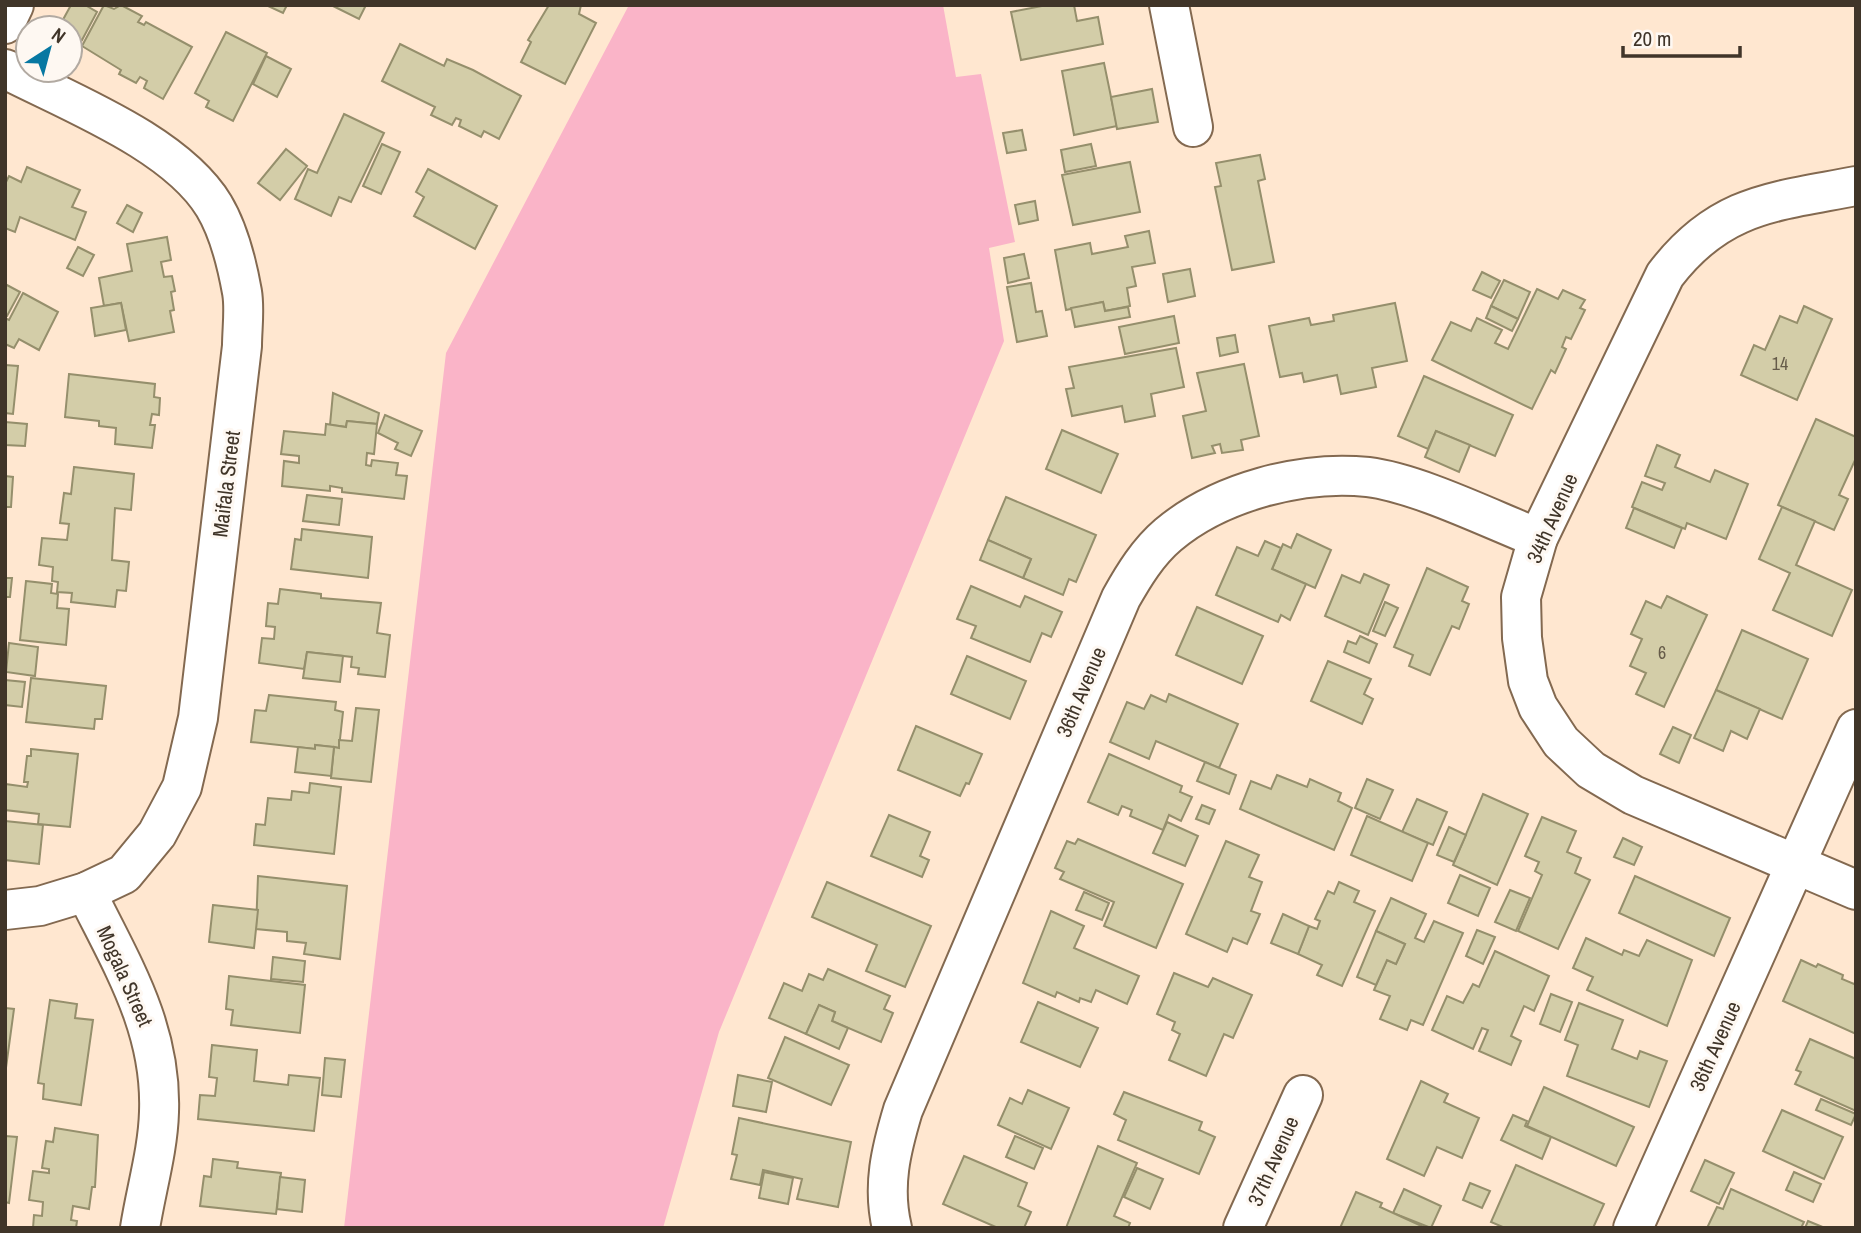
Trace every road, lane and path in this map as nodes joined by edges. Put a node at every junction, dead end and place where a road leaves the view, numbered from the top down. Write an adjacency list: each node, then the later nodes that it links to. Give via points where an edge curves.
1 (14, 5): 3 (street)
2 (1169, 5): 5 (street)
3 (5, 24)
4 (5, 69): 11 (street, Maifala Street, via 157,149 193,179 223,226 242,295 242,346 198,718 182,787 157,834 124,874)
5 (1193, 127)
6 (1856, 186): 7 (street, 34th Avenue, via 1744,210 1711,228 1681,253 1665,275)
7 (1538, 538): 9 (street, 34th Avenue, via 1521,597 1522,638 1528,681 1538,707 1561,742 1591,770 1633,794); 15 (street, 36th Avenue, via 1397,483 1368,477 1325,477 1273,486 1221,502 1167,536 1142,563 1121,598 903,1110 886,1186)
8 (1856, 729): 9 (street, 36th Avenue)
9 (1797, 865): 10 (street, 34th Avenue); 17 (street, 36th Avenue)
10 (1856, 890)
11 (86, 892): 12 (street, Maifala Street, via 40,906); 14 (street, Mogala Street, via 142,1006 154,1043 159,1115)
12 (5, 910)
13 (1303, 1095): 16 (street, 37th Avenue)
14 (140, 1228)
15 (892, 1228)
16 (1243, 1228)
17 (1633, 1228)

